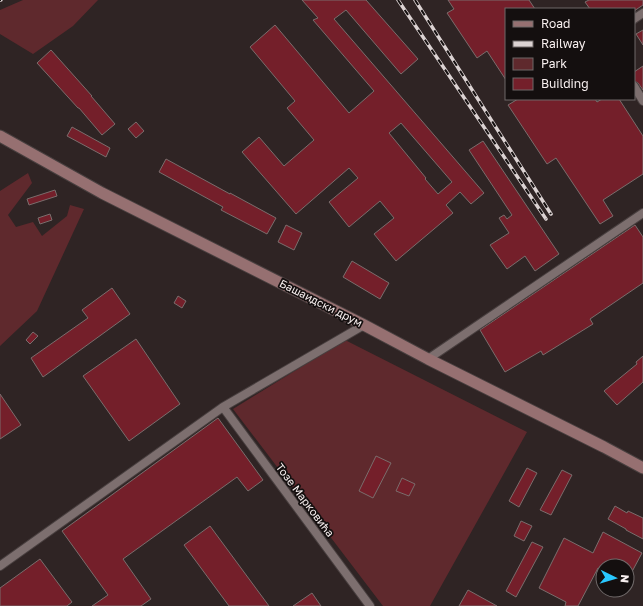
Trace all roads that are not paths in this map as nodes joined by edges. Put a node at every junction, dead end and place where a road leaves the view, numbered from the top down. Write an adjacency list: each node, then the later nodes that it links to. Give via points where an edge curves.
1 (635, 88): 2 (street)
2 (643, 101)
3 (0, 136): 5 (street, Башаидски друм, via 102,193)
4 (643, 213): 6 (street)
5 (364, 325): 6 (street, Башаидски друм); 7 (street)
6 (428, 359): 8 (street, Башаидски друм)
7 (223, 407): 9 (street); 10 (street, Тозе Марковића)
8 (643, 468)
9 (0, 566)
10 (370, 606)

